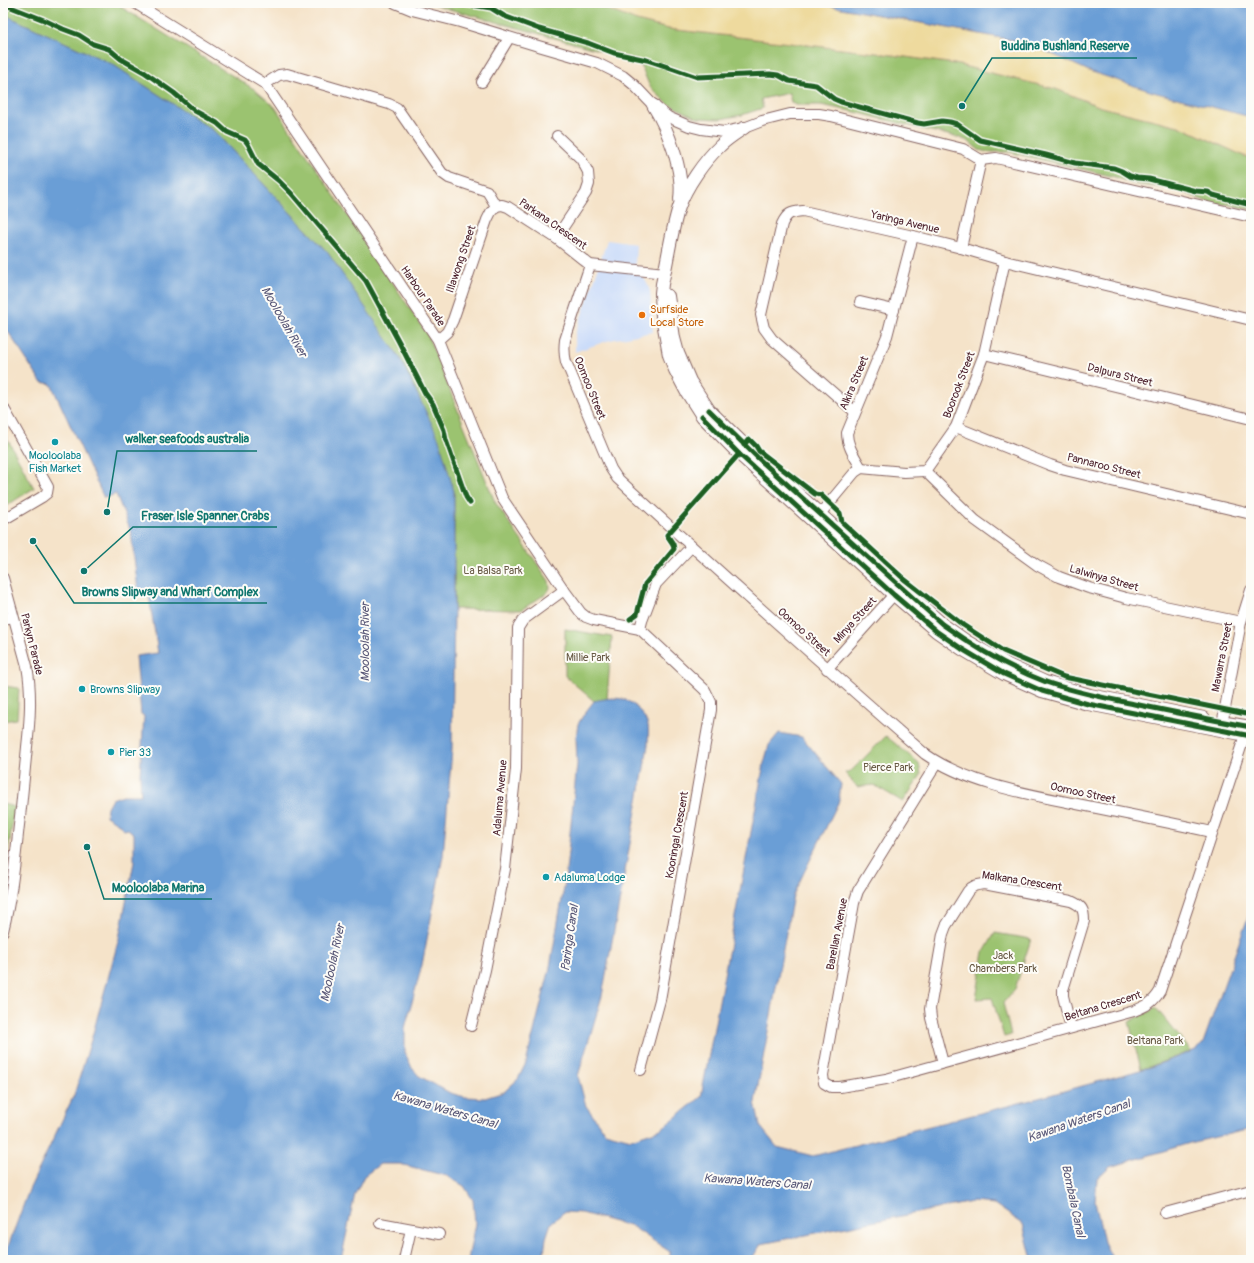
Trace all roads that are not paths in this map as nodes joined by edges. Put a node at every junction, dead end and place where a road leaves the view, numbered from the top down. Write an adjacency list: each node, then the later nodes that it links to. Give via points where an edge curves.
1 (126, 3): 2 (street)
2 (134, 3): 6 (street, Harbour Parade)
3 (395, 3): 4 (street)
4 (509, 38): 5 (street); 7 (street, via 589,60 612,70 634,85)
5 (482, 82)
6 (265, 84): 11 (street, via 279,75 287,74 397,108 442,173 486,191); 23 (street, Harbour Parade)
7 (653, 105): 8 (street, via 668,117 701,129 724,132); 12 (main road, via 667,132 680,181 681,193)
8 (744, 128): 10 (street, via 783,116 819,114 963,149); 12 (main road, via 710,156 684,196)
9 (557, 136): 15 (street, via 581,159 588,172 589,184 586,193)
10 (981, 160): 13 (street, via 996,158); 16 (street)
11 (496, 206): 15 (street, Parkana Crescent, via 508,207); 23 (street, Illawong Street, via 487,220 453,320 447,332)
12 (676, 218): 19 (main road)
13 (1251, 218)
14 (913, 236): 16 (street, Yaringa Avenue); 21 (street, Alkira Street); 26 (street, Yaringa Avenue, via 803,211 792,212 785,217 782,224 761,315 764,328 772,339)
15 (556, 238): 18 (street, Parkana Crescent)
16 (961, 248): 17 (street, Yaringa Avenue)
17 (1005, 261): 22 (street, Yaringa Avenue); 24 (street, Boorook Street)
18 (590, 265): 19 (street, Parkana Crescent); 34 (street, Oomoo Street, via 565,340 564,355 610,469)
19 (665, 273): 32 (main road, via 661,294 662,321 673,365 693,404 705,413 739,454)
20 (860, 302): 21 (street)
21 (894, 310): 26 (street, Alkira Street, via 887,336)
22 (1251, 320)
23 (438, 340): 36 (street, Harbour Parade, via 502,498)
24 (984, 354): 27 (street, Dalpura Street); 28 (street, Boorook Street)
25 (3, 407): 33 (street, via 48,487 47,493 42,497)
26 (855, 412): 29 (street, Alkira Street, via 847,440)
27 (1251, 419)
28 (956, 427): 30 (street, Boorook Street); 31 (street, Pannaroo Street, via 1065,470)
29 (861, 468): 30 (street); 32 (street)
30 (925, 471): 41 (street, Lalwinya Street, via 976,520 1037,565 1059,577 1126,598)
31 (1251, 514)
32 (817, 517): 38 (main road)
33 (3, 520)
34 (691, 546): 42 (street, via 656,584); 43 (street, Oomoo Street)
35 (3, 578): 39 (street, Parkyn Parade)
36 (564, 590): 42 (street, Harbour Parade, via 586,617); 49 (street, Adaluma Avenue, via 523,620 518,628 516,769 505,869)
37 (1251, 590): 41 (street, Mawarra Street)
38 (897, 591): 43 (street, Minya Street); 44 (main road, via 936,631 962,649 1004,674 1042,691 1088,704)
39 (13, 616): 40 (street); 48 (street, Parkyn Parade, via 30,680 30,703 15,857)
40 (3, 619)
41 (1241, 622): 44 (street, Mawarra Street)
42 (640, 630): 52 (street, Kooringal Crescent, via 705,690 711,702 660,1000)
43 (827, 669): 46 (street, Oomoo Street)
44 (1222, 726): 45 (main road)
45 (1249, 731): 47 (street, Beltana Crescent)
46 (937, 763): 47 (street, Oomoo Street, via 985,782 1028,794); 53 (street, Barellan Avenue, via 858,891 823,1075)
47 (1212, 832): 50 (street, Beltana Crescent, via 1156,999 1134,1011)
48 (3, 931)
49 (471, 1026)
50 (1071, 1028): 51 (street, Beltana Crescent); 51 (street, Malkana Crescent, via 1063,990 1084,921 1084,912 1079,905 1071,901 984,884 972,886 943,934 930,1009)
51 (943, 1063): 53 (street, Beltana Crescent, via 840,1087)
52 (641, 1070)
53 (824, 1084)
54 (1251, 1190): 55 (street)
55 (1165, 1213)
56 (380, 1223): 57 (street)
57 (411, 1229): 58 (street); 59 (street)
58 (440, 1234)
59 (404, 1260)

